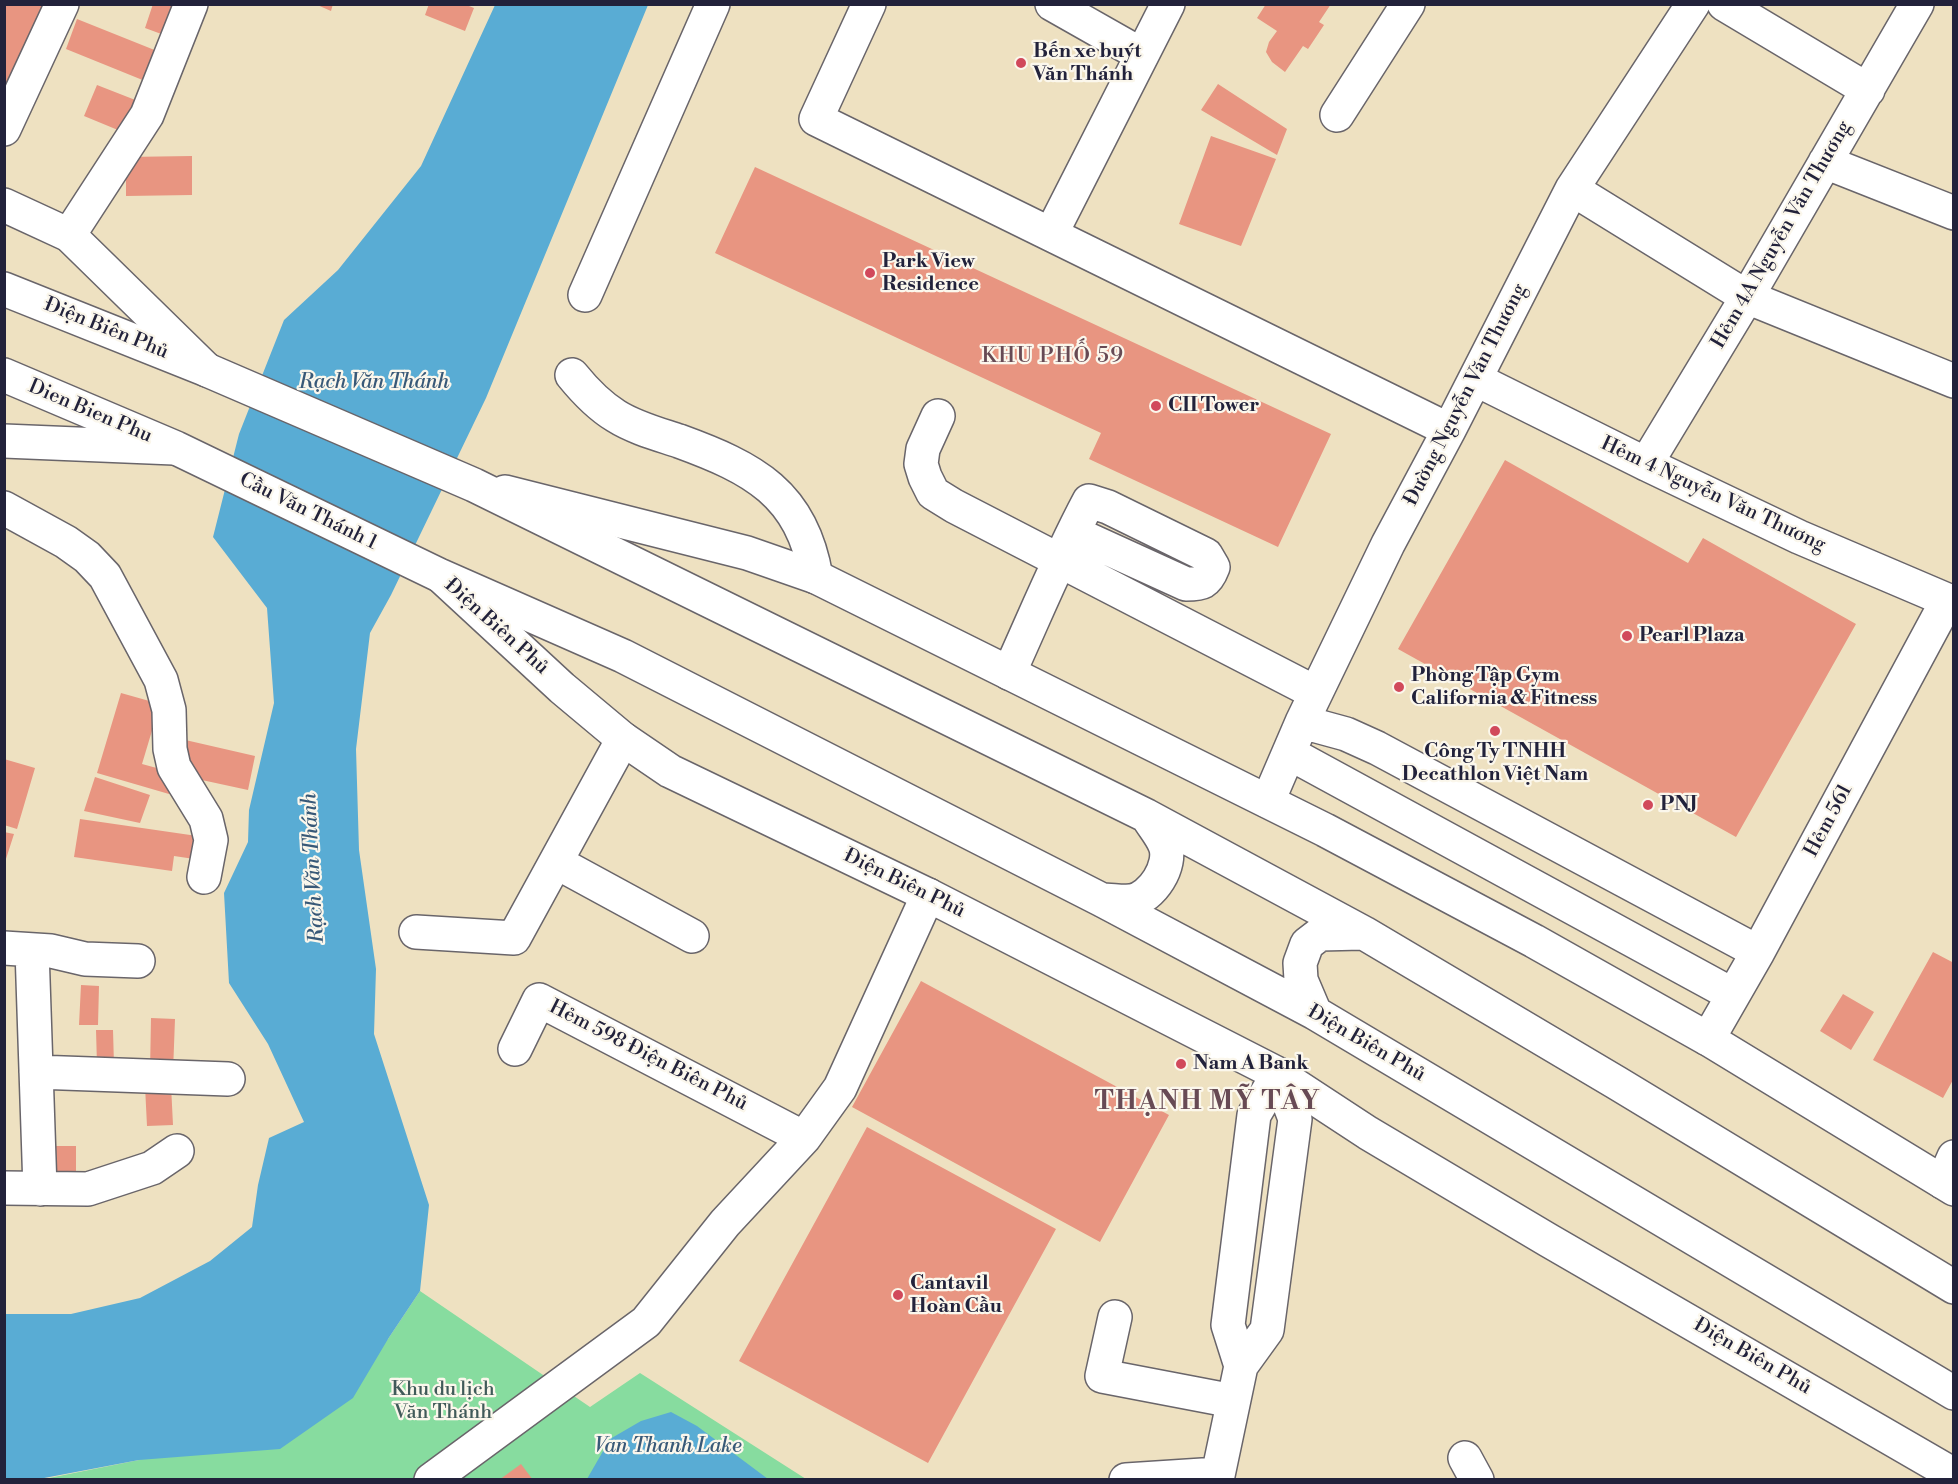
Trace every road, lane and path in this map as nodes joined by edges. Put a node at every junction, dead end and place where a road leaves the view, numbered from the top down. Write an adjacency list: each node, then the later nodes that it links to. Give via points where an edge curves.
1 (62, 4): 14 (main road)
2 (190, 4): 20 (main road, via 147,115)
3 (713, 4): 22 (main road)
4 (869, 4): 19 (main road, via 816,119)
5 (1052, 4): 11 (main road)
6 (1168, 4): 11 (main road)
7 (1408, 4): 13 (main road)
8 (1693, 4): 16 (main road, Đường Nguyễn Văn Thương)
9 (1724, 4): 12 (main road)
10 (1917, 4): 12 (main road, Hẻm 4A Nguyễn Văn Thương)
11 (1142, 55): 19 (main road)
12 (1868, 90): 15 (main road, Hẻm 4A Nguyễn Văn Thương)
13 (1337, 115)
14 (4, 129)
15 (1826, 162): 18 (main road); 23 (main road, Hẻm 4A Nguyễn Văn Thương)
16 (1572, 189): 23 (main road); 27 (main road, Đường Nguyễn Văn Thương)
17 (4, 205): 20 (main road)
18 (1953, 213)
19 (1051, 234): 30 (main road)
20 (69, 235): 24 (main road)
21 (4, 289): 24 (main road, Điện Biên Phủ)
22 (585, 295)
23 (1747, 297): 28 (main road); 33 (main road, Hẻm 4A Nguyễn Văn Thương)
24 (207, 370): 34 (main road)
25 (4, 375): 32 (main road, Dien Bien Phu)
26 (572, 375): 38 (main road, via 616,416 760,478 779,495 805,533)
27 (1475, 379): 30 (main road, Đường Nguyễn Văn Thương); 33 (main road, Hẻm 4 Nguyễn Văn Thương)
28 (1953, 381)
29 (938, 416): 36 (main road, via 922,449 921,464 933,493 954,506)
30 (1449, 430): 41 (main road, Đường Nguyễn Văn Thương, via 1388,544)
31 (4, 441): 32 (main road)
32 (176, 448): 37 (main road, Cầu Văn Thánh 1)
33 (1646, 464): 39 (main road, Hẻm 4 Nguyễn Văn Thương, via 1799,537)
34 (474, 484): 38 (main road, via 747,553); 46 (main road)
35 (4, 508): 48 (main road, via 66,542 105,576 161,680 169,710 174,767 206,819 211,840)
36 (1067, 547): 40 (main road); 41 (main road)
37 (439, 575): 43 (main road, Điện Biên Phủ); 50 (main road, Điện Biên Phủ, via 623,656)
38 (816, 577): 40 (main road)
39 (1950, 602): 55 (main road, Hẻm 561)
40 (1009, 673): 45 (main road)
41 (1317, 693): 42 (main road, Đường Nguyễn Văn Thương)
42 (1302, 722): 44 (main road, Đường Nguyễn Văn Thương); 55 (main road, via 1346,734 1377,748)
43 (623, 739): 47 (main road); 49 (main road, Điện Biên Phủ, via 670,771)
44 (1289, 753): 45 (main road, Đường Nguyễn Văn Thương); 57 (main road)
45 (1268, 801): 59 (main road, via 1534,941)
46 (1147, 816): 50 (main road, via 1166,847 1167,863 1158,880 1148,893 1133,901); 52 (main road)
47 (556, 862): 51 (main road, via 514,938); 53 (main road)
48 (204, 877)
49 (928, 895): 62 (main road, Điện Biên Phủ); 64 (main road, via 840,1088)
50 (1102, 900): 58 (main road, Điện Biên Phủ)
51 (416, 932)
52 (1364, 933): 58 (main road, via 1320,934 1306,944 1300,963 1301,980); 69 (main road)
53 (692, 936)
54 (18, 949): 56 (main road); 61 (main road)
55 (1758, 952): 57 (main road, Hẻm 561)
56 (138, 961)
57 (1733, 995): 59 (main road, Hẻm 561)
58 (1315, 1013): 71 (main road, Điện Biên Phủ)
59 (1708, 1039): 66 (main road)
60 (515, 1049): 64 (main road, Hẻm 598 Điện Biên Phủ, via 539,1000)
61 (36, 1072): 63 (main road); 68 (main road)
62 (1278, 1074): 72 (main road, via 1295,1119 1267,1329 1241,1366); 73 (main road, Điện Biên Phủ, via 1548,1240)
63 (228, 1079)
64 (804, 1138): 75 (main road, via 725,1223 646,1322)
65 (177, 1151): 68 (main road, via 152,1168 88,1188)
66 (1950, 1176)
67 (4, 1188): 68 (main road)
68 (40, 1188)
69 (1953, 1287)
70 (1114, 1317): 72 (main road, via 1102,1376)
71 (1953, 1393)
72 (1233, 1401): 74 (main road)
73 (1953, 1475)
74 (1217, 1477): 76 (main road)
75 (431, 1479)
76 (1126, 1479)

